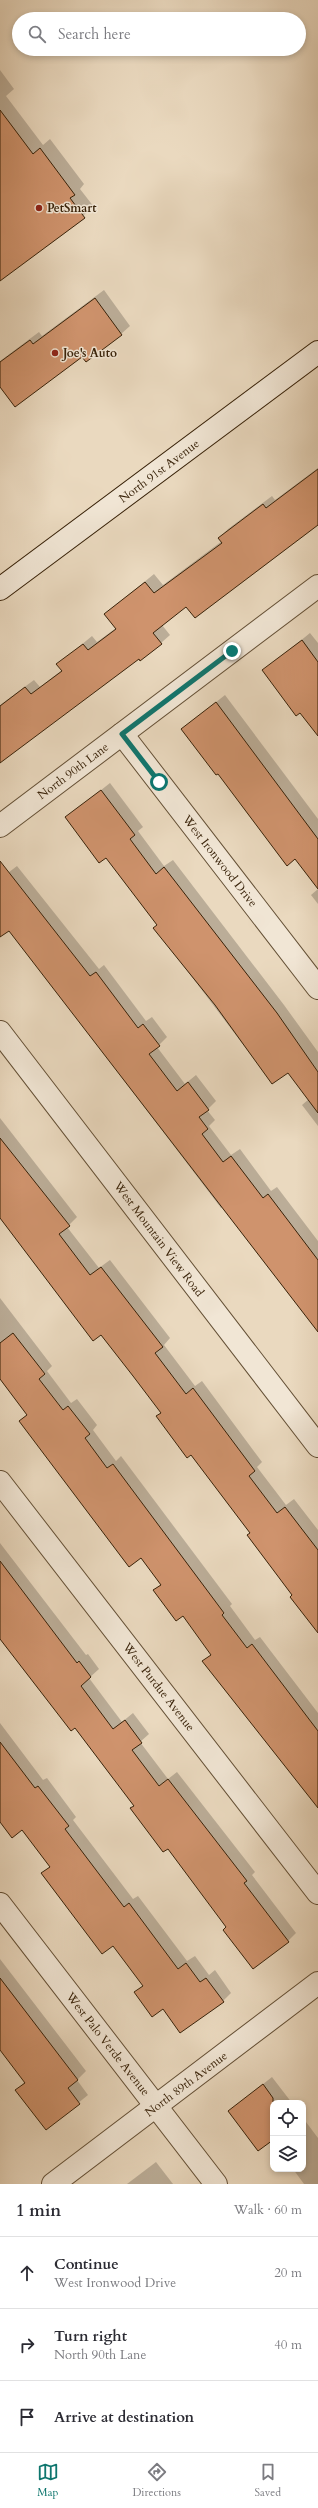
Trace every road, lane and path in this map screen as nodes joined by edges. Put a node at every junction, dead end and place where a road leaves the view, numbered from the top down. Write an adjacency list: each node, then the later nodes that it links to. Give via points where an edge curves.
1 (318, 352): 3 (street, North 91st Avenue)
2 (318, 587): 4 (street, North 90th Lane)
3 (0, 589)
4 (122, 734): 5 (street, North 90th Lane); 6 (street, West Ironwood Drive)
5 (0, 826)
6 (318, 988)
7 (0, 1032): 8 (street, West Mountain View Road)
8 (318, 1446)
9 (0, 1482): 10 (street, West Purdue Avenue)
10 (318, 1893)
11 (0, 1904): 13 (street, West Palo Verde Avenue)
12 (318, 1983): 13 (street, North 89th Avenue)
13 (156, 2107): 14 (street, North 89th Avenue); 15 (street, West Palo Verde Avenue)
14 (53, 2184)
15 (216, 2184)

